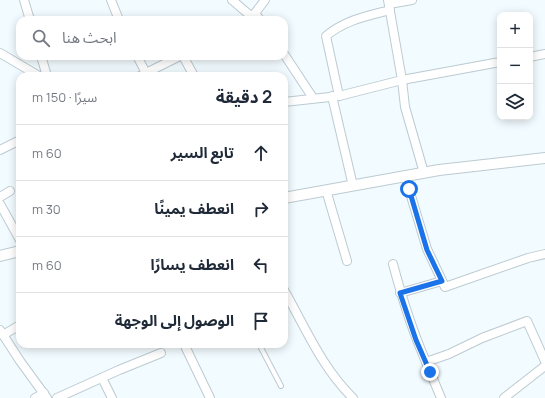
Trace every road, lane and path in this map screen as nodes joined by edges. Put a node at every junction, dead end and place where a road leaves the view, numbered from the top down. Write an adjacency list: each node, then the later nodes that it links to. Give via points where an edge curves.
1 (24, 0): 7 (street)
2 (111, 0): 8 (street)
3 (232, 0): 9 (street)
4 (265, 0): 10 (street)
5 (412, 0): 6 (street)
6 (389, 5): 25 (street); 26 (street, via 336,27 326,36)
7 (29, 16)
8 (117, 16)
9 (251, 16)
10 (253, 16)
11 (0, 53): 20 (street)
12 (545, 54): 13 (street)
13 (533, 56)
14 (42, 60): 21 (street)
15 (138, 60): 22 (street)
16 (172, 60): 23 (street)
17 (185, 60): 24 (street)
18 (288, 60): 27 (street)
19 (497, 63): 25 (street)
20 (32, 72)
21 (46, 72)
22 (142, 72)
23 (149, 72)
24 (192, 72)
25 (402, 80): 26 (street); 32 (street, via 405,107)
26 (336, 96): 27 (street); 34 (street)
27 (313, 98): 28 (street)
28 (288, 101)
29 (16, 142): 30 (street)
30 (0, 150)
31 (545, 158): 32 (street)
32 (424, 173): 33 (street)
33 (405, 176): 34 (street); 46 (street, via 427,250)
34 (354, 186): 35 (street)
35 (326, 190): 38 (street); 44 (street)
36 (10, 191): 37 (street)
37 (0, 197)
38 (288, 197)
39 (0, 204): 40 (street)
40 (16, 233)
41 (16, 252): 43 (street)
42 (545, 254): 46 (street, via 445,287)
43 (0, 256)
44 (347, 261)
45 (393, 264): 47 (street)
46 (442, 281): 47 (street)
47 (400, 293): 55 (street)
48 (288, 298): 65 (street, via 329,368)
49 (16, 328): 50 (street)
50 (2, 337): 59 (street)
51 (186, 348): 64 (street)
52 (261, 348): 58 (lane)
53 (161, 353): 57 (street)
54 (545, 361): 55 (street, via 527,321)
55 (426, 362): 66 (street)
56 (545, 366): 60 (street)
57 (102, 378): 62 (street); 63 (street)
58 (281, 386)
59 (46, 396): 61 (street)
60 (506, 397)
61 (35, 398)
62 (57, 398)
63 (112, 398)
64 (210, 398)
65 (353, 398)
66 (441, 398)

